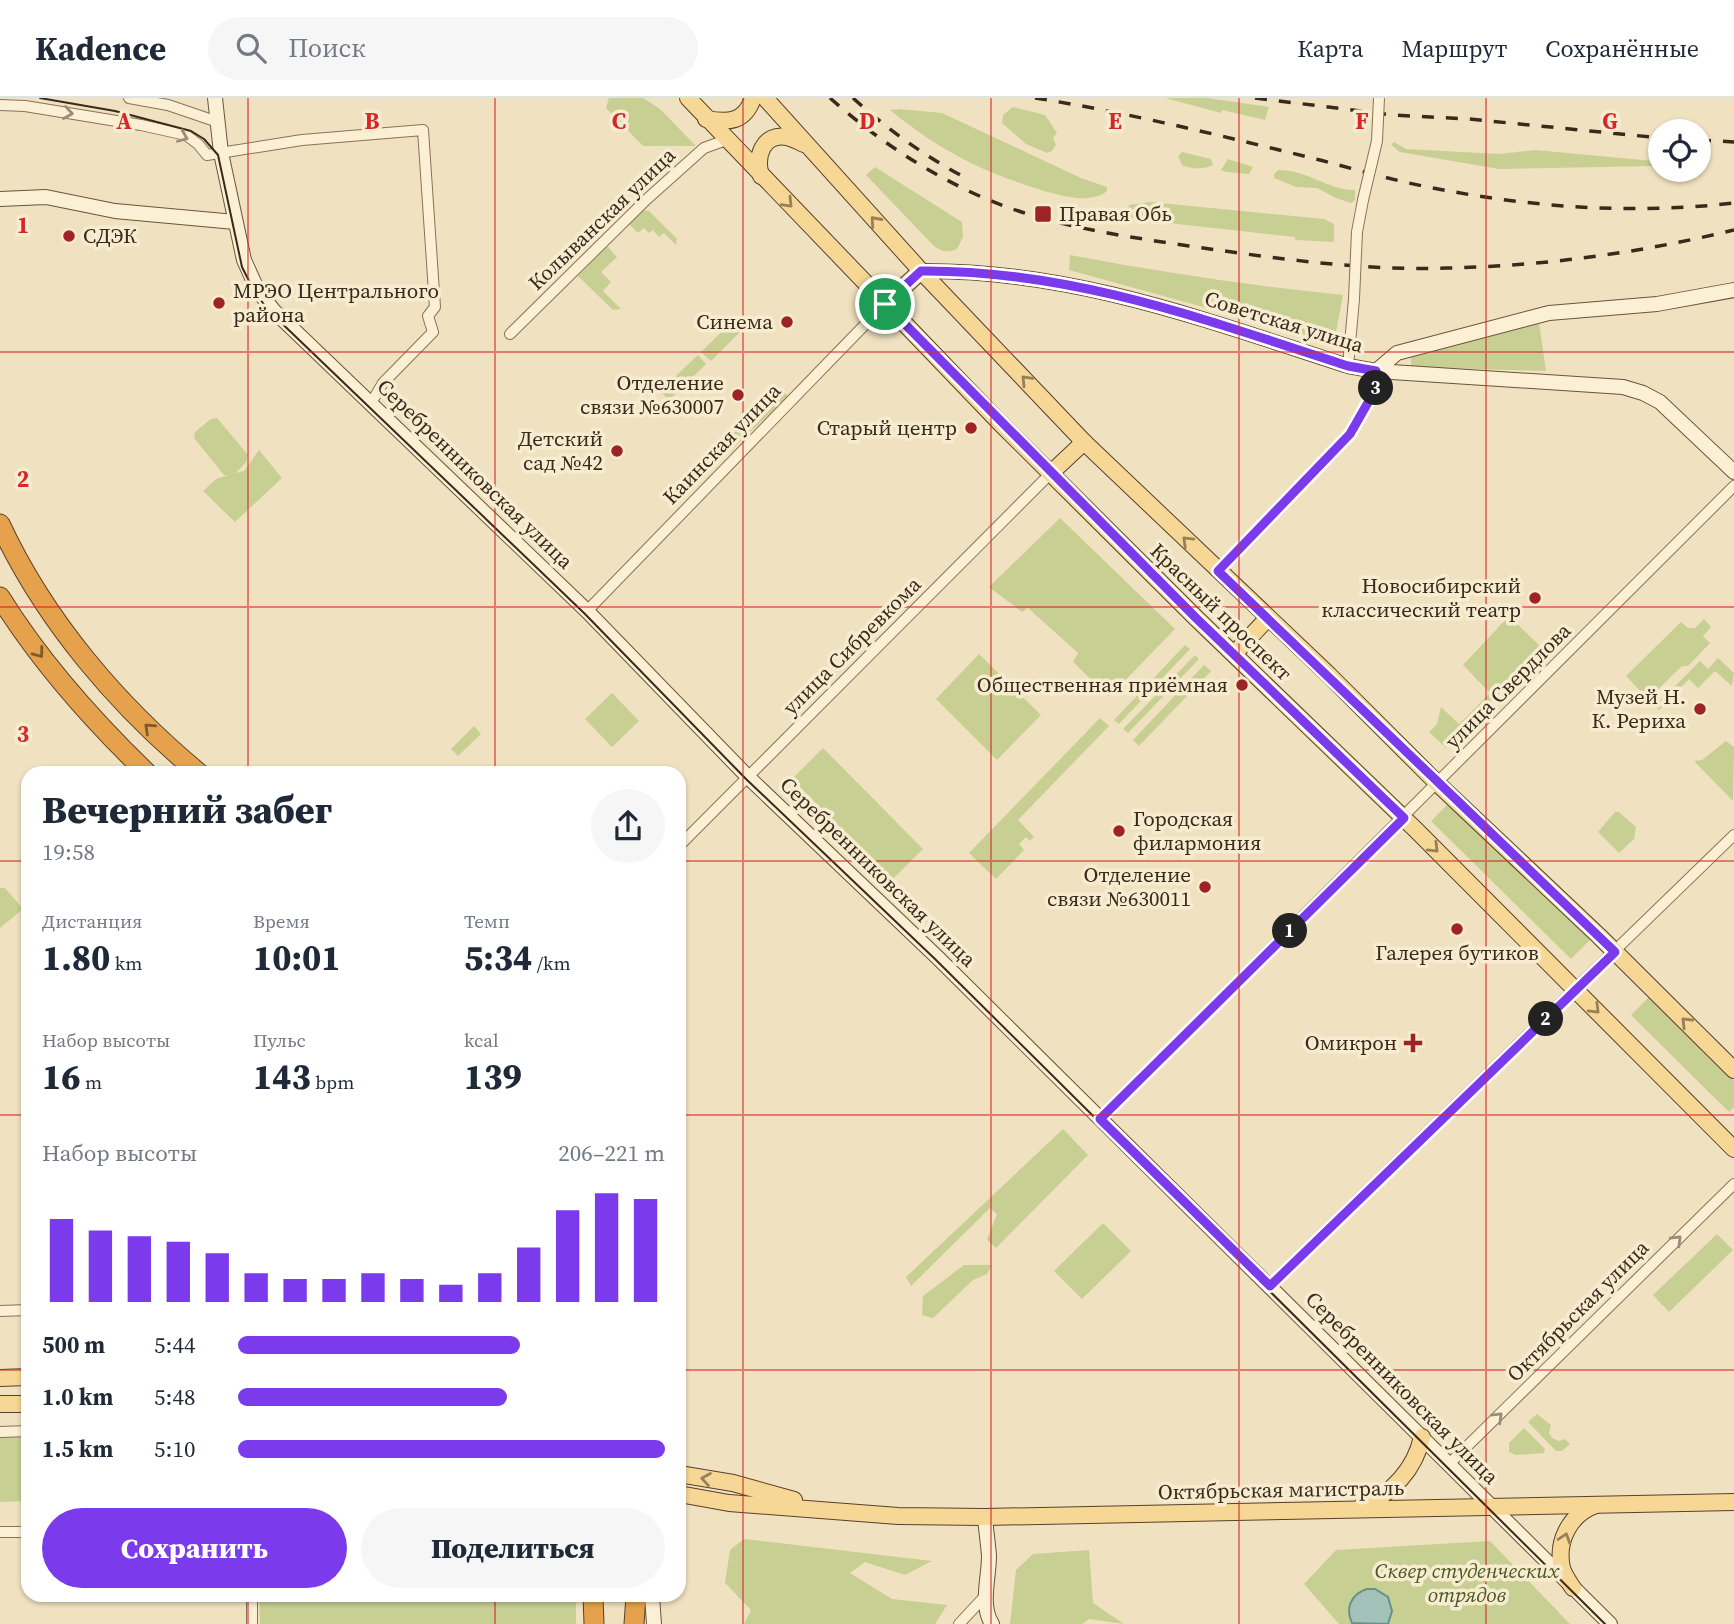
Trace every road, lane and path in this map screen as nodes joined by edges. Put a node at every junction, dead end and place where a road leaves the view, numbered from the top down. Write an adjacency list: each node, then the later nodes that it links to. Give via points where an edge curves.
1 (129, 98): 9 (street)
2 (215, 98): 9 (street, Серебренниковская улица)
3 (688, 98): 8 (main road, Красный проспект)
4 (753, 98): 8 (main road, via 737,121)
5 (765, 98): 11 (main road, Красный проспект)
6 (1378, 98): 20 (street, bridge, via 1377,141 1357,232)
7 (0, 105): 12 (street, one-way to 12, via 141,125 186,135 207,155)
8 (706, 119): 10 (main road, Красный проспект)
9 (218, 122): 12 (street, Серебренниковская улица)
10 (726, 140): 13 (main road, Красный проспект); 19 (street, Колыванская улица, via 704,148 647,199)
11 (806, 144): 13 (main road, via 773,138 758,156); 16 (main road, Красный проспект, one-way to 11)
12 (220, 153): 15 (street, Серебренниковская улица); 22 (street, via 302,140 423,130 435,307 428,316 433,331 383,383)
13 (761, 176): 18 (main road, Красный проспект, one-way to 18)
14 (0, 199): 15 (street, via 46,197 116,211)
15 (234, 222): 22 (street, Серебренниковская улица, via 258,291)
16 (921, 271): 18 (main road); 20 (street, Советская улица, via 1048,280 1155,304); 23 (main road, Красный проспект, one-way to 16)
17 (1734, 290): 21 (street, via 1657,304 1549,313 1397,354)
18 (885, 304): 25 (main road, Красный проспект); 31 (street, Каинская улица)
19 (510, 334)
20 (1348, 366): 21 (street, Советская улица)
21 (1376, 371): 24 (street, Советская улица, via 1623,387 1660,402); 29 (street, via 1378,385 1350,434)
22 (371, 403): 31 (street, Серебренниковская улица)
23 (1084, 442): 25 (main road); 29 (main road, Красный проспект, one-way to 23)
24 (1734, 472)
25 (1051, 473): 33 (main road, Красный проспект); 36 (street, улица Сибревкома)
26 (1734, 486): 37 (street, улица Свердлова)
27 (0, 524): 28 (highway)
28 (6, 550): 35 (highway, one-way to 28, via 135,715 93,667)
29 (1218, 571): 32 (main road, Красный проспект)
30 (0, 597): 34 (highway, one-way to 34, via 68,690)
31 (587, 611): 36 (street, Серебренниковская улица)
32 (1268, 618): 33 (main road); 37 (main road, Красный проспект)
33 (1234, 654): 38 (main road, Красный проспект)
34 (140, 766)
35 (191, 766)
36 (748, 777): 40 (street, улица Сибревкома); 44 (street, Серебренниковская улица)
37 (1438, 784): 38 (street, улица Свердлова); 41 (main road, Красный проспект)
38 (1404, 818): 42 (main road, Красный проспект, one-way to 42); 44 (street, улица Свердлова)
39 (1734, 835): 41 (street)
40 (686, 839)
41 (1615, 952): 42 (street); 43 (main road, Красный проспект, one-way to 41)
42 (1576, 990): 45 (main road, Красный проспект, one-way to 45); 47 (street)
43 (1734, 1070)
44 (1100, 1119): 47 (street, Серебренниковская улица)
45 (1734, 1149)
46 (1734, 1184): 57 (street, Октябрьская улица, one-way to 46)
47 (1270, 1286): 56 (street, Серебренниковская улица)
48 (21, 1310): 49 (street)
49 (0, 1311)
50 (21, 1377): 51 (main road)
51 (0, 1378)
52 (0, 1404): 53 (main road)
53 (21, 1404)
54 (21, 1431): 55 (street)
55 (0, 1432)
56 (1422, 1437): 57 (street, Серебренниковская улица); 64 (main road, via 1396,1486 1378,1500)
57 (1449, 1464): 62 (street, Серебренниковская улица)
58 (686, 1475): 63 (main road, Октябрьская магистраль, one-way to 58)
59 (686, 1495): 63 (main road, Октябрьская магистраль, via 729,1503)
60 (1734, 1502): 61 (main road, Октябрьская магистраль)
61 (1601, 1503): 62 (main road, Октябрьская магистраль); 68 (main road, one-way to 61, via 1563,1572 1563,1537 1573,1520)
62 (1491, 1507): 64 (main road, Октябрьская магистраль); 68 (street, Серебренниковская улица)
63 (830, 1509): 65 (main road, Октябрьская магистраль)
64 (1352, 1510): 65 (main road, Октябрьская магистраль)
65 (985, 1517): 69 (street)
66 (0, 1531): 67 (street)
67 (21, 1532)
68 (1573, 1588): 80 (street, Серебренниковская улица)
69 (986, 1595): 78 (street); 79 (street)
70 (251, 1602): 74 (street)
71 (593, 1602): 75 (highway)
72 (636, 1602): 76 (highway)
73 (652, 1602): 77 (street)
74 (252, 1624)
75 (594, 1624)
76 (634, 1624)
77 (654, 1624)
78 (959, 1624)
79 (992, 1624)
80 (1610, 1624)

